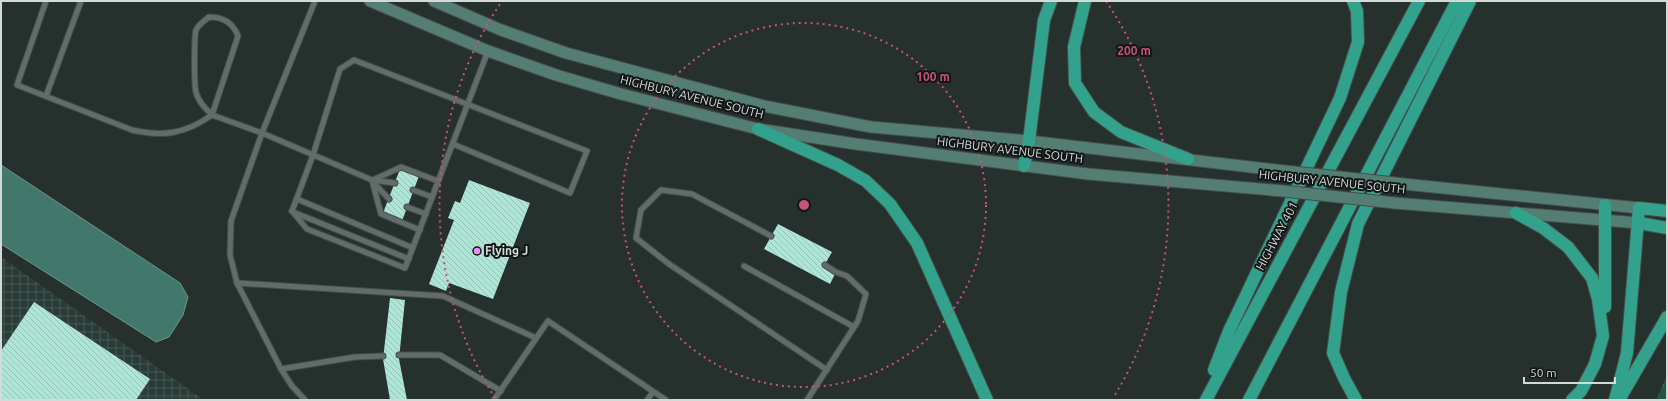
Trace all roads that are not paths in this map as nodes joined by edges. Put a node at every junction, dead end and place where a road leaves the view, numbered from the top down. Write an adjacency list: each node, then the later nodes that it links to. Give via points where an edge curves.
1 (46, 1): 13 (lane, via 17,85)
2 (81, 1): 13 (lane)
3 (315, 1): 17 (lane)
4 (370, 1): 12 (main road, HIGHBURY AVENUE SOUTH)
5 (434, 1): 18 (main road, HIGHBURY AVENUE SOUTH, via 501,30 566,53 764,106 871,127)
6 (1051, 1): 18 (highway, via 1044,20)
7 (1085, 1): 21 (highway, via 1074,47 1075,83 1094,112 1121,132)
8 (1353, 1): 63 (highway, via 1357,11 1358,42 1340,98 1229,331)
9 (1419, 1): 64 (highway, HIGHWAY 401)
10 (1457, 1): 65 (highway)
11 (1470, 1): 66 (highway, via 1358,224 1341,292 1333,353)
12 (488, 51): 14 (lane); 16 (main road, HIGHBURY AVENUE SOUTH, via 621,94)
13 (46, 96): 15 (lane, via 132,130 147,133 178,132 192,127)
14 (467, 105): 19 (lane); 19 (lane, via 587,151 570,192); 20 (lane, via 354,60 340,69)
15 (212, 114): 15 (lane, via 238,36 235,28 219,17 209,17 196,31 196,92 201,104); 17 (lane)
16 (758, 129): 22 (main road, HIGHBURY AVENUE SOUTH); 62 (highway, via 838,165 866,181 890,204 917,243)
17 (262, 133): 20 (lane); 46 (lane, via 231,221 230,255)
18 (1029, 141): 21 (main road, HIGHBURY AVENUE SOUTH); 22 (highway)
19 (453, 144): 24 (lane)
20 (313, 155): 23 (lane); 28 (lane)
21 (1188, 159): 30 (main road, HIGHBURY AVENUE SOUTH, bridge)
22 (1024, 166): 35 (main road, HIGHBURY AVENUE SOUTH, bridge)
23 (372, 180): 24 (lane, via 401,167); 25 (lane); 29 (lane); 40 (lane, via 381,214)
24 (438, 181): 27 (lane)
25 (395, 183)
26 (413, 190): 27 (lane)
27 (432, 197): 36 (lane)
28 (297, 199): 33 (lane); 42 (lane)
29 (389, 199)
30 (1605, 204): 32 (main road, HIGHBURY AVENUE SOUTH); 37 (highway)
31 (407, 207): 36 (lane)
32 (1639, 208): 34 (highway, HIGHBURY AVENUE SOUTH); 38 (highway)
33 (292, 211): 43 (lane); 43 (lane, via 307,229 405,268)
34 (1667, 211)
35 (1516, 213): 37 (main road, HIGHBURY AVENUE SOUTH); 49 (highway, via 1543,228 1568,247 1592,278)
36 (426, 214): 40 (lane)
37 (1604, 221): 38 (main road, HIGHBURY AVENUE SOUTH); 49 (highway)
38 (1639, 223): 39 (highway, HIGHBURY AVENUE SOUTH); 68 (highway, via 1627,353)
39 (1667, 228)
40 (420, 230): 42 (lane)
41 (771, 236): 54 (lane, via 692,194 661,190 641,210 636,238 669,264)
42 (413, 248): 43 (lane)
43 (409, 259)
44 (825, 265): 48 (lane, via 847,276 866,294)
45 (744, 266): 48 (lane)
46 (237, 283): 50 (lane, via 443,296); 53 (lane)
47 (1667, 317): 69 (highway)
48 (854, 327): 54 (lane)
49 (1603, 336): 67 (highway, via 1595,364 1581,391)
50 (536, 338): 55 (lane); 56 (lane, via 548,322)
51 (383, 356): 53 (lane, via 356,357)
52 (399, 356): 55 (lane, via 440,355)
53 (281, 369): 57 (lane)
54 (827, 370): 61 (lane)
55 (500, 391): 58 (lane)
56 (653, 392): 59 (lane); 60 (lane)
57 (305, 400)
58 (494, 400)
59 (647, 400)
60 (666, 400)
61 (807, 400)
62 (987, 400)
63 (1202, 400)
64 (1206, 400)
65 (1249, 400)
66 (1356, 400)
67 (1572, 400)
68 (1615, 400)
69 (1619, 400)

